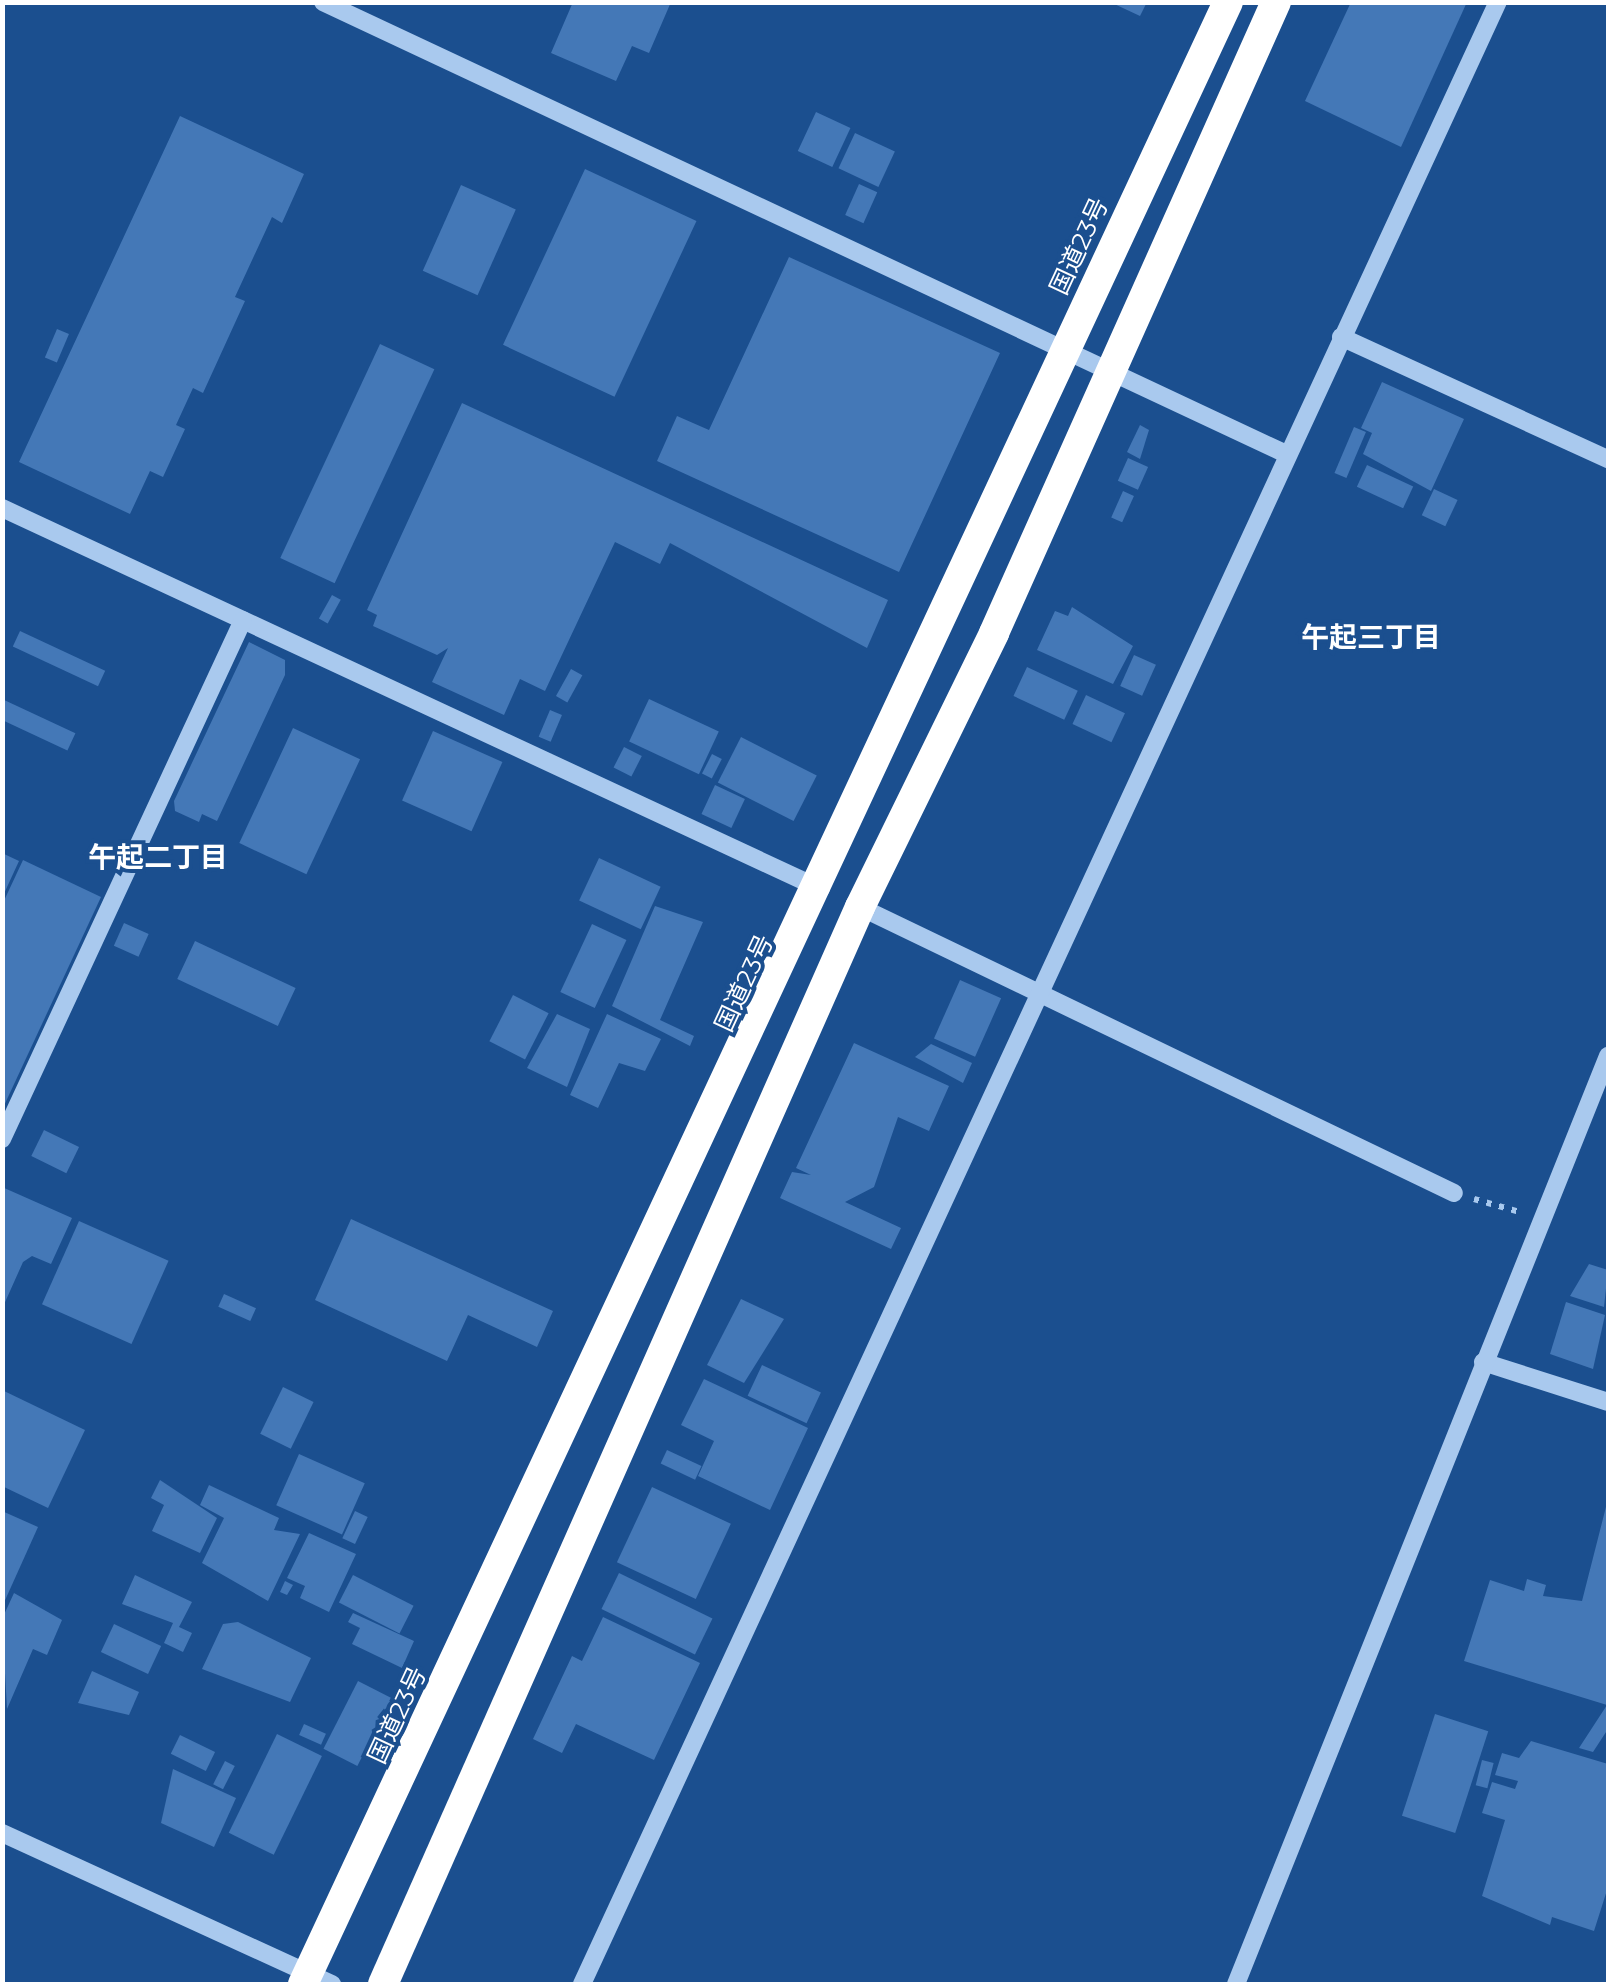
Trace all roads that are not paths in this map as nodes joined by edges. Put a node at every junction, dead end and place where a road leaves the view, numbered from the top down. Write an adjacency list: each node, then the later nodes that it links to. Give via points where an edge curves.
1 (323, 2): 6 (street)
2 (1228, 2): 6 (highway, 国道23号)
3 (1276, 2): 7 (highway)
4 (1498, 2): 5 (street)
5 (1341, 337): 8 (street); 9 (street)
6 (1065, 345): 7 (street); 12 (highway, 国道23号)
7 (1112, 369): 8 (street); 13 (highway)
8 (1286, 454): 14 (street)
9 (1608, 459)
10 (2, 508): 11 (street)
11 (242, 620): 12 (street); 16 (street)
12 (822, 889): 21 (highway, 国道23号)
13 (860, 906): 14 (street); 22 (highway)
14 (1037, 993): 17 (street); 23 (street)
15 (1608, 1056): 18 (street)
16 (2, 1139)
17 (1454, 1193)
18 (1483, 1362): 19 (street); 24 (street)
19 (1608, 1402)
20 (2, 1833): 21 (street)
21 (314, 1981)
22 (383, 1984)
23 (582, 1984)
24 (1236, 1984)

